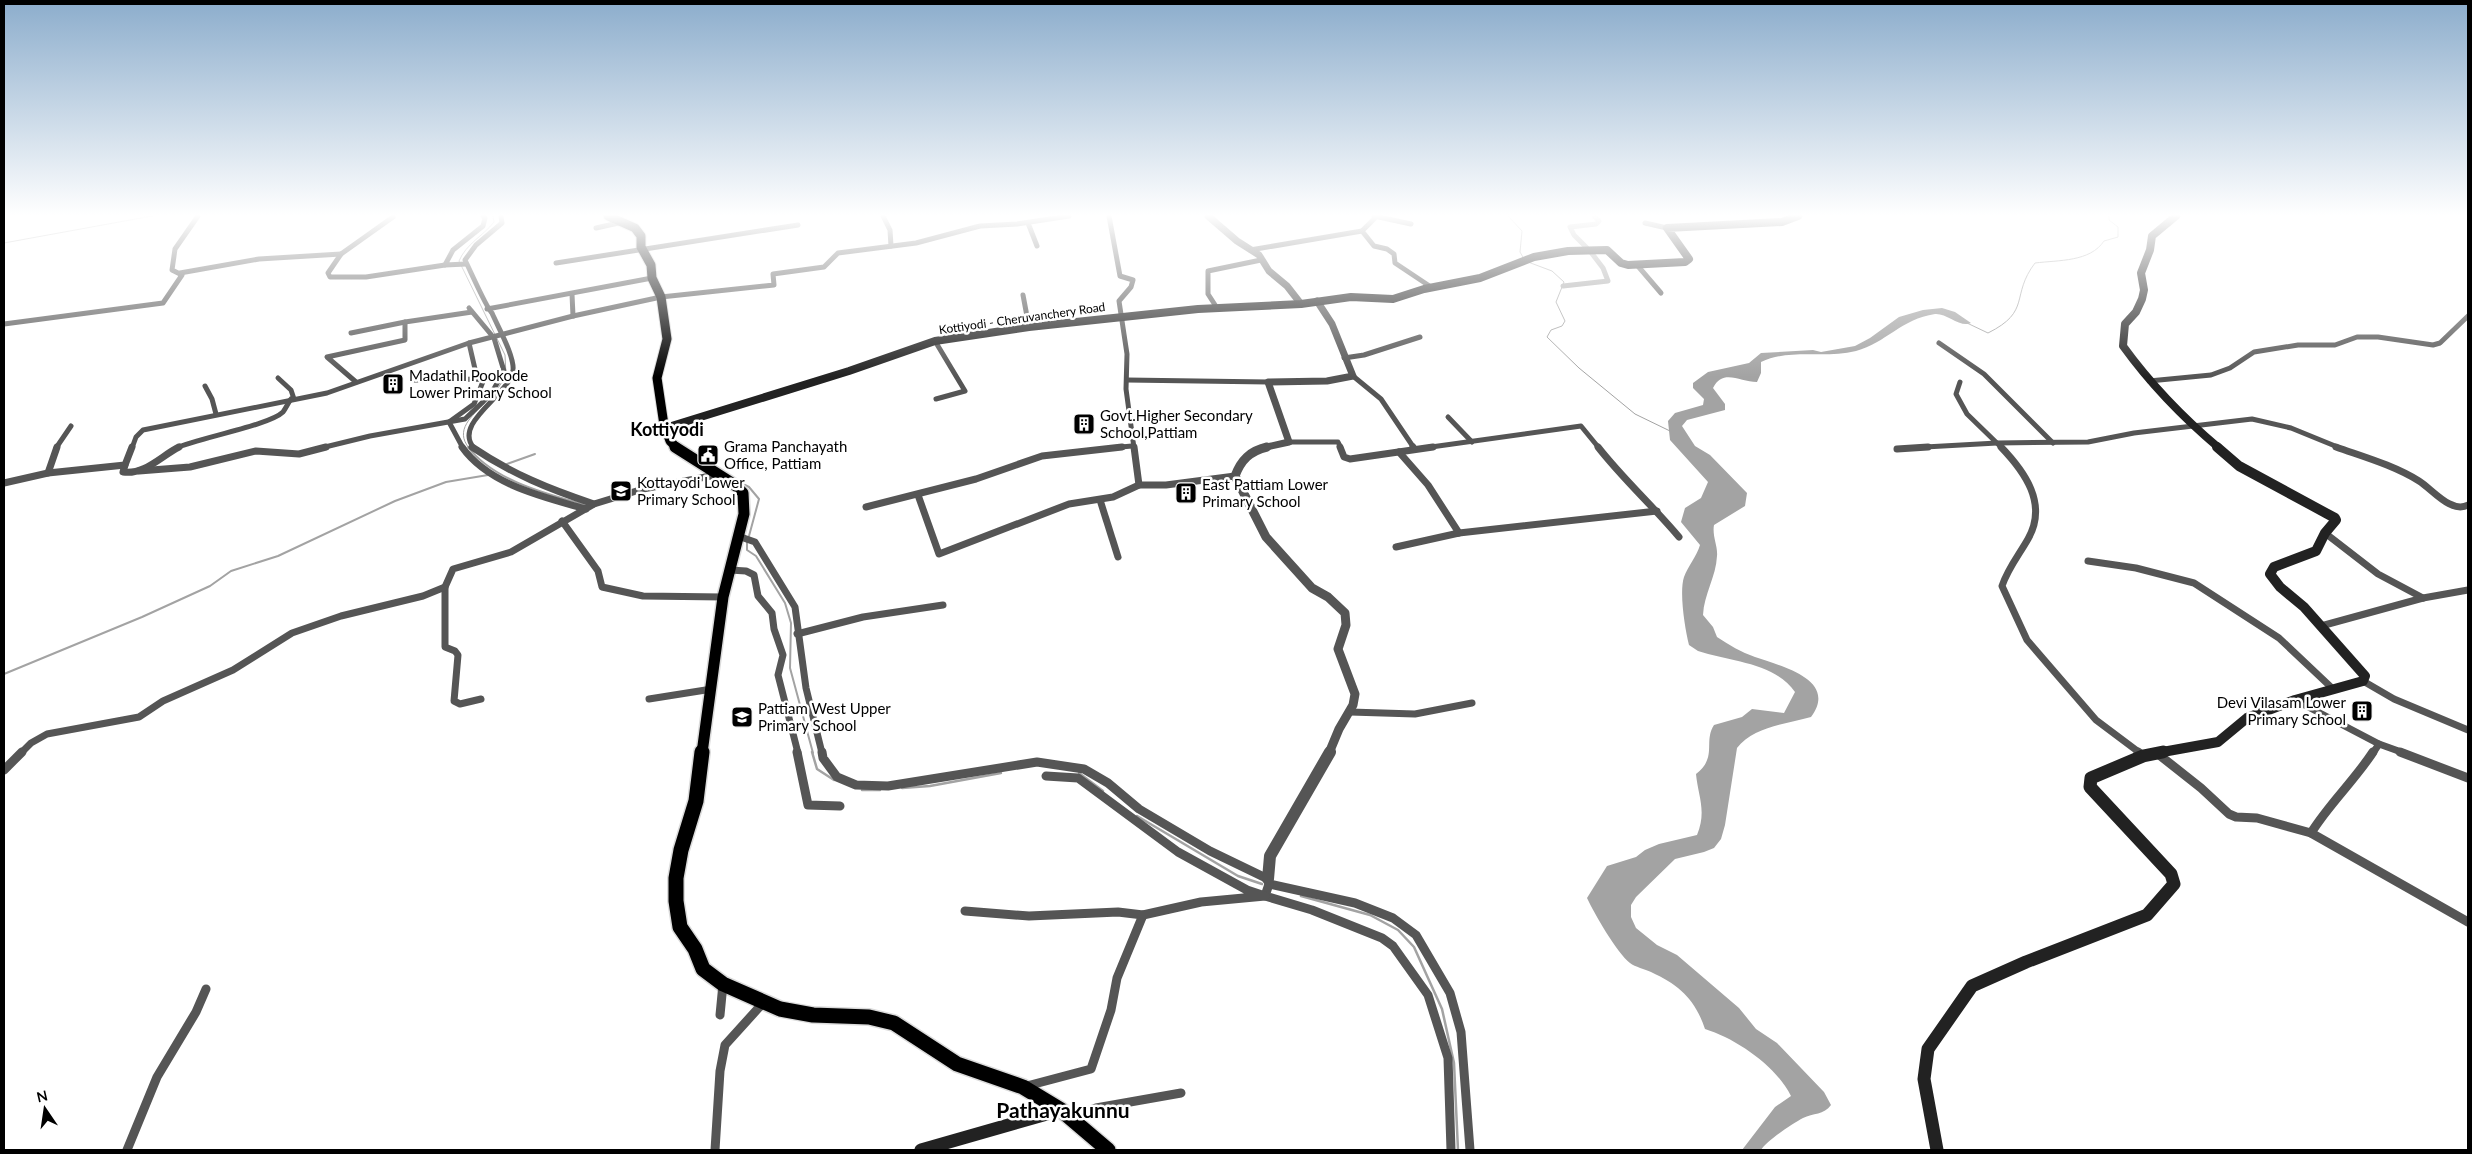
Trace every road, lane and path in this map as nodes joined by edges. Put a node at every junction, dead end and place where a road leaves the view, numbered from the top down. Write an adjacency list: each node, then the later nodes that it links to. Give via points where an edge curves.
1 (172, 270): 15 (street)
2 (198, 270): 15 (street)
3 (330, 270): 4 (street, via 330,277 366,278)
4 (416, 270)
5 (469, 270): 25 (street, via 481,290)
6 (651, 270): 16 (main road)
7 (804, 270): 21 (street, via 774,274 774,285)
8 (1119, 270): 27 (street, via 1120,276 1132,280 1131,287 1119,300)
9 (1214, 270): 24 (street, via 1208,271 1208,294)
10 (1268, 270): 23 (street)
11 (1401, 270): 17 (street)
12 (1501, 270): 17 (main road, Kottiyodi - Cheruvanchery Road, via 1480,278)
13 (1640, 270): 18 (street)
14 (2142, 270): 45 (main road, via 2142,300 2124,329 2123,346)
15 (180, 273): 30 (street, via 177,285 163,303)
16 (652, 278): 19 (street); 21 (main road)
17 (1431, 287): 22 (main road, Kottiyodi - Cheruvanchery Road, via 1393,298 1351,297)
18 (1661, 293)
19 (572, 294): 25 (street); 26 (street)
20 (1023, 294): 31 (street)
21 (661, 298): 26 (street); 57 (main road, via 667,339 657,378)
22 (1317, 301): 23 (main road, Kottiyodi - Cheruvanchery Road); 39 (street, via 1332,324)
23 (1301, 304): 24 (main road, Kottiyodi - Cheruvanchery Road)
24 (1217, 308): 27 (main road, Kottiyodi - Cheruvanchery Road)
25 (486, 309): 33 (street, via 492,313)
26 (573, 316): 33 (street)
27 (1121, 316): 31 (main road, Kottiyodi - Cheruvanchery Road); 44 (street)
28 (2468, 316): 45 (street, via 2433,345 2357,337 2335,345 2254,352 2230,368 2212,375)
29 (405, 322): 32 (street); 34 (street, via 471,310); 46 (street, via 405,340 327,357)
30 (4, 324)
31 (1030, 327): 36 (main road, Kottiyodi - Cheruvanchery Road)
32 (351, 333)
33 (501, 333): 34 (street); 75 (street, via 513,371 508,383 472,423 469,438 472,447 498,466 538,485)
34 (492, 336): 37 (street); 54 (street, via 504,366 499,383 465,419)
35 (1420, 337): 39 (street)
36 (935, 341): 51 (street, via 965,391); 57 (main road, Kottiyodi - Cheruvanchery Road)
37 (469, 343): 40 (street); 46 (street)
38 (1939, 343): 61 (street, via 1984,374)
39 (1344, 358): 41 (street)
40 (475, 368)
41 (1353, 376): 47 (street, via 1327,381); 63 (street, via 1391,410)
42 (278, 378): 50 (street, via 291,390)
43 (414, 380): 54 (street, via 484,379 474,404)
44 (1127, 380): 47 (street); 62 (street)
45 (2149, 381): 56 (main road)
46 (356, 382): 50 (street, via 327,393)
47 (1268, 382): 58 (street)
48 (1960, 382): 60 (street, via 1956,394 1958,401)
49 (205, 386): 52 (street)
50 (293, 399): 52 (street); 67 (street, via 282,413 270,420 190,442)
51 (936, 399)
52 (216, 414): 66 (street, via 139,432 131,458)
53 (1448, 416): 59 (street)
54 (449, 422): 67 (street, via 370,436 299,454 256,452 190,467); 78 (street, via 463,448 481,467 546,497)
55 (71, 426): 68 (street, via 57,446)
56 (2192, 427): 61 (street, via 2088,442); 76 (street, via 2252,419 2291,428 2390,466 2419,481 2451,505); 82 (main road, via 2239,466 2335,518)
57 (665, 428): 69 (main road, via 676,448)
58 (1289, 442): 65 (street, via 1338,442 1344,457 1350,459); 70 (street, via 1248,453)
59 (1472, 442): 63 (street); 79 (street, via 1581,426 1621,476)
60 (1996, 443): 61 (street); 64 (street); 107 (street, via 2020,470 2034,494 2038,513 2028,539 2003,577 2002,586 2027,640 2096,720)
61 (2053, 443)
62 (1132, 446): 72 (street); 73 (street, via 1042,456)
63 (1414, 449): 65 (street)
64 (1897, 449)
65 (1400, 452): 81 (street, via 1428,485)
66 (124, 465): 67 (street, via 123,472); 68 (street)
67 (139, 470)
68 (48, 473): 71 (street)
69 (716, 475): 75 (street, via 643,488); 83 (main road, via 735,484 743,493 744,514)
70 (1235, 476): 72 (street, via 1166,485); 103 (street, via 1266,537 1312,588 1345,613 1346,625 1338,649 1354,694)
71 (4, 483)
72 (1139, 485): 74 (street)
73 (918, 495): 74 (street, via 939,554 1069,504); 77 (street)
74 (1100, 500): 86 (street)
75 (594, 504): 78 (street)
76 (2468, 505)
77 (866, 507)
78 (586, 509): 80 (street)
79 (1657, 511): 81 (street); 84 (street)
80 (562, 521): 89 (street, via 511,552 453,569); 91 (street, via 598,571 602,587 608,590 621,594 697,599)
81 (1459, 533): 85 (street)
82 (2325, 533): 92 (street, via 2378,574); 94 (main road, via 2316,551 2274,567 2270,574)
83 (738, 536): 88 (main road); 95 (street, via 755,542 795,607)
84 (1679, 537)
85 (1396, 547)
86 (1118, 557)
87 (2088, 561): 98 (street, via 2136,568 2194,583 2279,638)
88 (730, 570): 91 (main road); 111 (street, via 746,571 754,576 758,596 772,613 783,655 778,675 808,805)
89 (445, 587): 99 (street, via 445,647 458,655 454,701 460,704); 108 (street, via 292,633 233,670 163,701 139,717 47,734 31,743)
90 (2468, 590): 92 (street)
91 (723, 597): 97 (main road)
92 (2423, 598): 94 (street)
93 (943, 605): 95 (street, via 863,617)
94 (2321, 626): 96 (main road, via 2365,676)
95 (797, 634): 113 (street, via 823,758 837,776 856,785 888,786 1037,762 1084,769 1146,814)
96 (2363, 681): 98 (main road); 104 (street, via 2394,699)
97 (712, 689): 100 (street); 118 (main road, via 696,801 676,878 676,901 680,927 695,949 703,969)
98 (2333, 689): 101 (main road)
99 (481, 699)
100 (649, 699)
101 (2295, 700): 105 (street); 106 (main road, via 2248,718 2218,742)
102 (1472, 703): 103 (street, via 1415,714)
103 (1350, 712): 113 (street, via 1316,782 1270,856)
104 (2468, 730)
105 (2379, 744): 110 (street); 112 (street)
106 (2158, 754): 107 (main road); 112 (street, via 2229,814)
107 (2143, 756): 131 (main road, via 2092,778 2090,787 2171,874 2174,884 2147,916 1972,986 1928,1049 1924,1079)
108 (4, 770)
109 (1046, 776): 114 (street, via 1078,778 1178,852 1247,890)
110 (2468, 778)
111 (840, 806)
112 (2311, 833): 117 (street)
113 (1268, 881): 114 (street); 130 (street, via 1355,903 1393,918 1416,935 1450,993 1461,1032)
114 (1265, 896): 116 (street, via 1201,902); 129 (street, via 1312,910 1382,938 1393,946 1428,995 1448,1058)
115 (965, 911): 116 (street, via 1029,916 1118,912)
116 (1143, 915): 122 (street, via 1118,978 1091,1069)
117 (2468, 922)
118 (723, 984): 120 (main road); 121 (street)
119 (206, 989): 125 (street, via 157,1077)
120 (763, 1003): 122 (main road, via 813,1015 869,1016 894,1023 957,1064); 126 (street, via 723,1050)
121 (720, 1015)
122 (1023, 1087): 124 (main road)
123 (1181, 1093): 124 (street)
124 (1065, 1114): 127 (main road); 128 (main road)
125 (126, 1150)
126 (715, 1150)
127 (922, 1150)
128 (1108, 1150)
129 (1451, 1150)
130 (1470, 1150)
131 (1937, 1150)

